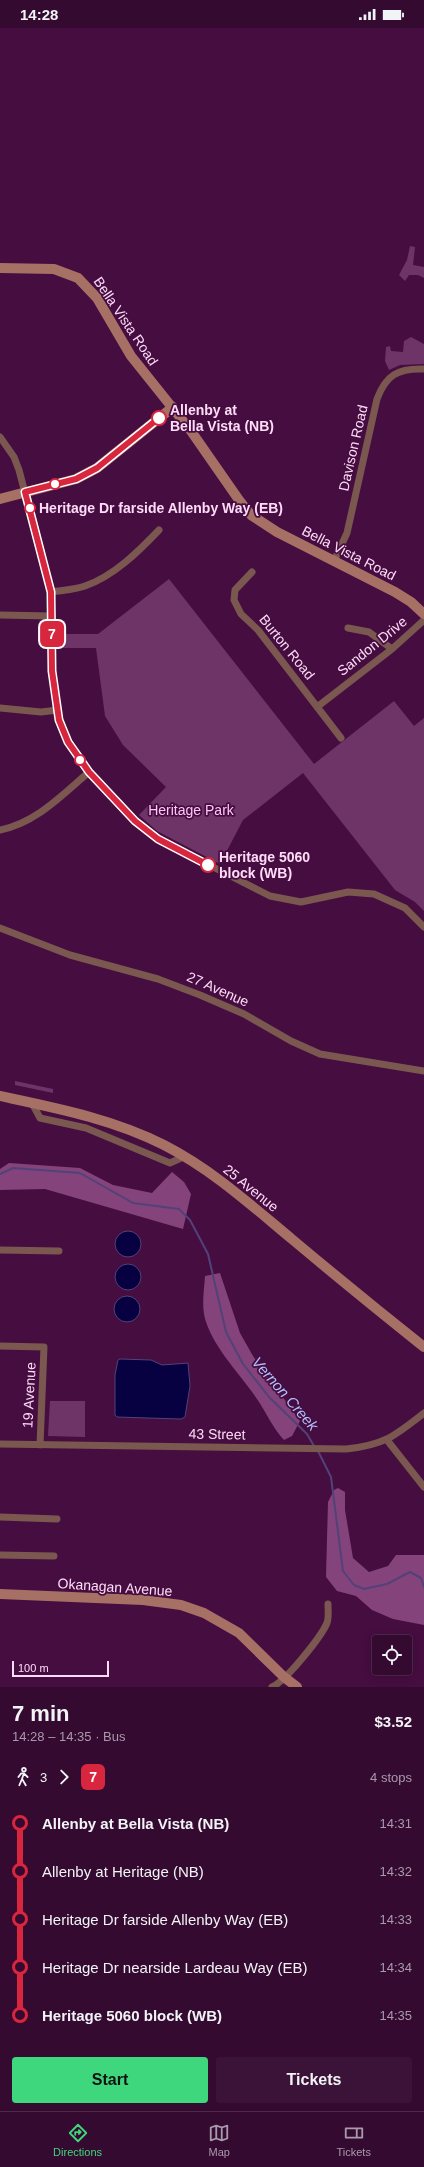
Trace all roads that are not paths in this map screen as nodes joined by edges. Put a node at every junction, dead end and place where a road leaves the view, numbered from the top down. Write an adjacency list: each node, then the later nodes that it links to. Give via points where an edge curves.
1 (0, 268): 3 (street, Bella Vista Road, via 54,269 78,278 97,298 131,356)
2 (424, 369): 8 (street, Davison Road, via 407,369 393,375 383,384 377,399 347,533)
3 (172, 407): 5 (street, via 97,468 76,479); 8 (street, Bella Vista Road, via 251,514 277,532)
4 (0, 437): 5 (street, via 14,457)
5 (25, 492): 6 (street); 10 (street)
6 (0, 499)
7 (160, 530): 10 (street, via 140,550 105,576 84,587)
8 (334, 562): 11 (street, Bella Vista Road, via 411,602)
9 (252, 572): 17 (street, Burton Road, via 235,590 234,600 242,614 258,630)
10 (51, 592): 13 (street)
11 (424, 614)
12 (0, 615): 13 (street)
13 (52, 616): 19 (street, via 52,671)
14 (424, 620): 16 (street, Sandon Drive)
15 (348, 628): 16 (street, via 369,632)
16 (392, 649): 17 (street, Sandon Drive)
17 (317, 707): 20 (street, Burton Road)
18 (0, 708): 19 (street, via 41,712)
19 (58, 710): 21 (street, via 59,720 68,742)
20 (341, 738)
21 (89, 772): 22 (street, via 42,813 14,827); 23 (street, via 135,821 158,839 270,896 301,902 348,892 374,894 405,908)
22 (0, 830)
23 (424, 927)
24 (0, 928): 25 (street, 27 Avenue, via 70,955 158,979 200,995 244,1014 296,1044 320,1054)
25 (424, 1071)
26 (0, 1096): 27 (street, 25 Avenue)
27 (32, 1103): 28 (street, via 40,1118 86,1128 170,1163); 32 (street, 25 Avenue, via 129,1129 164,1145 203,1168 239,1194)
28 (182, 1158)
29 (0, 1250): 30 (street)
30 (59, 1251)
31 (0, 1346): 36 (street, 19 Avenue, via 44,1347)
32 (424, 1347)
33 (424, 1413): 34 (street, 43 Street)
34 (387, 1440): 36 (street, 43 Street, via 366,1447 325,1449); 37 (street)
35 (0, 1444): 36 (street, 43 Street)
36 (40, 1445)
37 (424, 1487)
38 (0, 1517): 39 (street)
39 (57, 1520)
40 (0, 1555): 41 (street)
41 (54, 1556)
42 (0, 1594): 44 (street, Okanagan Avenue, via 143,1600 181,1605 204,1613 239,1633)
43 (328, 1604): 44 (street, via 327,1622 312,1646)
44 (284, 1677): 45 (street); 46 (street, Okanagan Avenue)
45 (272, 1687)
46 (297, 1687)

